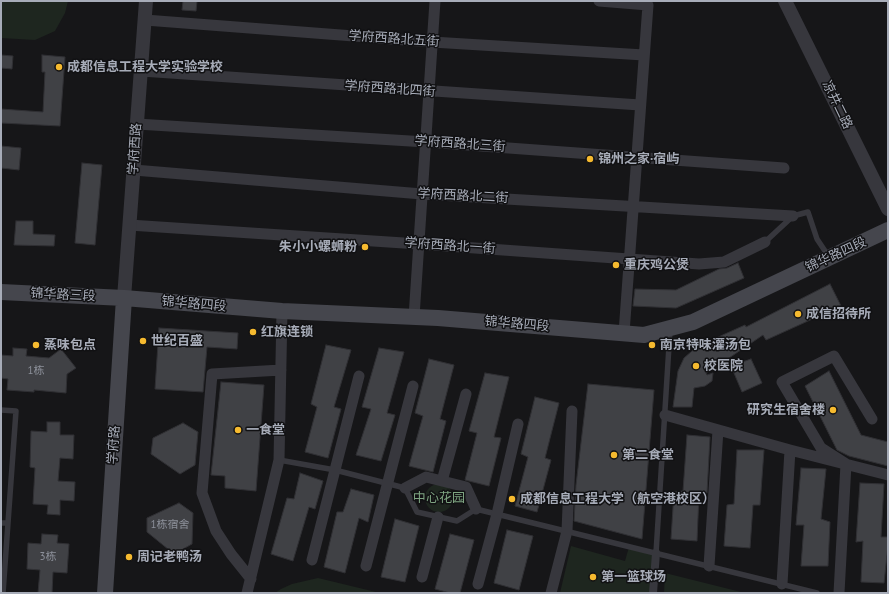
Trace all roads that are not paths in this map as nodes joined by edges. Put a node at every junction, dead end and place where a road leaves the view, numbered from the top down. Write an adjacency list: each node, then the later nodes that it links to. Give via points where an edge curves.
1 (146, 1): 5 (street, 学府西路)
2 (435, 1): 6 (street)
3 (599, 1): 7 (street, via 648,5)
4 (785, 1): 18 (street, 凉井二路)
5 (145, 20): 6 (street, 学府西路北五街); 8 (street, 学府西路)
6 (432, 42): 7 (street, 学府西路北五街); 9 (street)
7 (644, 54): 10 (street)
8 (141, 71): 9 (street, 学府西路北四街); 11 (street, 学府西路)
9 (429, 92): 10 (street, 学府西路北四街); 12 (street)
10 (640, 105): 13 (street)
11 (137, 124): 12 (street, 学府西路北三街); 15 (street, 学府西路)
12 (426, 142): 13 (street, 学府西路北三街); 16 (street)
13 (636, 157): 14 (street, 学府西路北三街); 17 (street)
14 (784, 168)
15 (134, 170): 16 (street, 学府西路北二街); 20 (street, 学府西路)
16 (422, 194): 17 (street, 学府西路北二街); 23 (street)
17 (633, 206): 19 (street, 学府西路北二街); 25 (street)
18 (888, 209)
19 (793, 216): 22 (lane); 24 (lane, via 808,212 818,239)
20 (129, 225): 23 (street, 学府西路北一街); 27 (street, 学府西路)
21 (888, 230): 24 (main road, 锦华路四段)
22 (765, 242): 25 (street, 学府西路北一街, via 724,262 699,264)
23 (419, 244): 25 (street, 学府西路北一街); 29 (street)
24 (829, 258): 30 (main road, 锦华路四段, via 693,322)
25 (629, 259): 31 (street)
26 (1, 292): 27 (main road, 锦华路三段)
27 (124, 298): 28 (main road, 锦华路四段); 65 (main road, 学府路)
28 (282, 311): 29 (main road, 锦华路四段); 32 (street)
29 (414, 317): 31 (main road, 锦华路四段)
30 (670, 328): 31 (main road, 锦华路四段, via 644,335); 38 (lane)
31 (624, 333)
32 (281, 370): 43 (street); 61 (street, via 212,374 202,493 216,531)
33 (359, 376): 45 (street)
34 (413, 386): 48 (street)
35 (466, 394): 47 (street)
36 (1, 410): 54 (lane, via 16,411)
37 (572, 411): 55 (street)
38 (665, 415): 41 (street); 56 (lane)
39 (872, 419): 44 (street, via 834,356 782,382 821,448)
40 (518, 424): 51 (street)
41 (718, 430): 42 (street); 59 (street)
42 (790, 450): 44 (street); 63 (street)
43 (279, 460): 45 (lane); 61 (street)
44 (846, 464): 46 (street); 70 (street)
45 (335, 470): 48 (lane); 57 (street)
46 (888, 475)
47 (442, 481): 49 (street, via 426,477); 50 (street, via 466,487)
48 (387, 484): 49 (lane); 58 (street)
49 (405, 488): 52 (lane, via 417,512)
50 (476, 509): 51 (lane); 52 (lane, via 457,521)
51 (497, 514): 55 (lane); 62 (street)
52 (438, 517): 60 (street)
53 (1, 523): 54 (lane)
54 (8, 523): 64 (lane)
55 (567, 531): 56 (lane); 67 (street)
56 (656, 553): 59 (lane); 68 (street)
57 (312, 560)
58 (366, 566)
59 (709, 566): 63 (lane)
60 (422, 577)
61 (251, 579): 66 (street)
62 (478, 584)
63 (782, 584): 69 (lane)
64 (4, 593)
65 (105, 593)
66 (247, 593)
67 (551, 593)
68 (653, 593)
69 (817, 593)
70 (839, 593)

